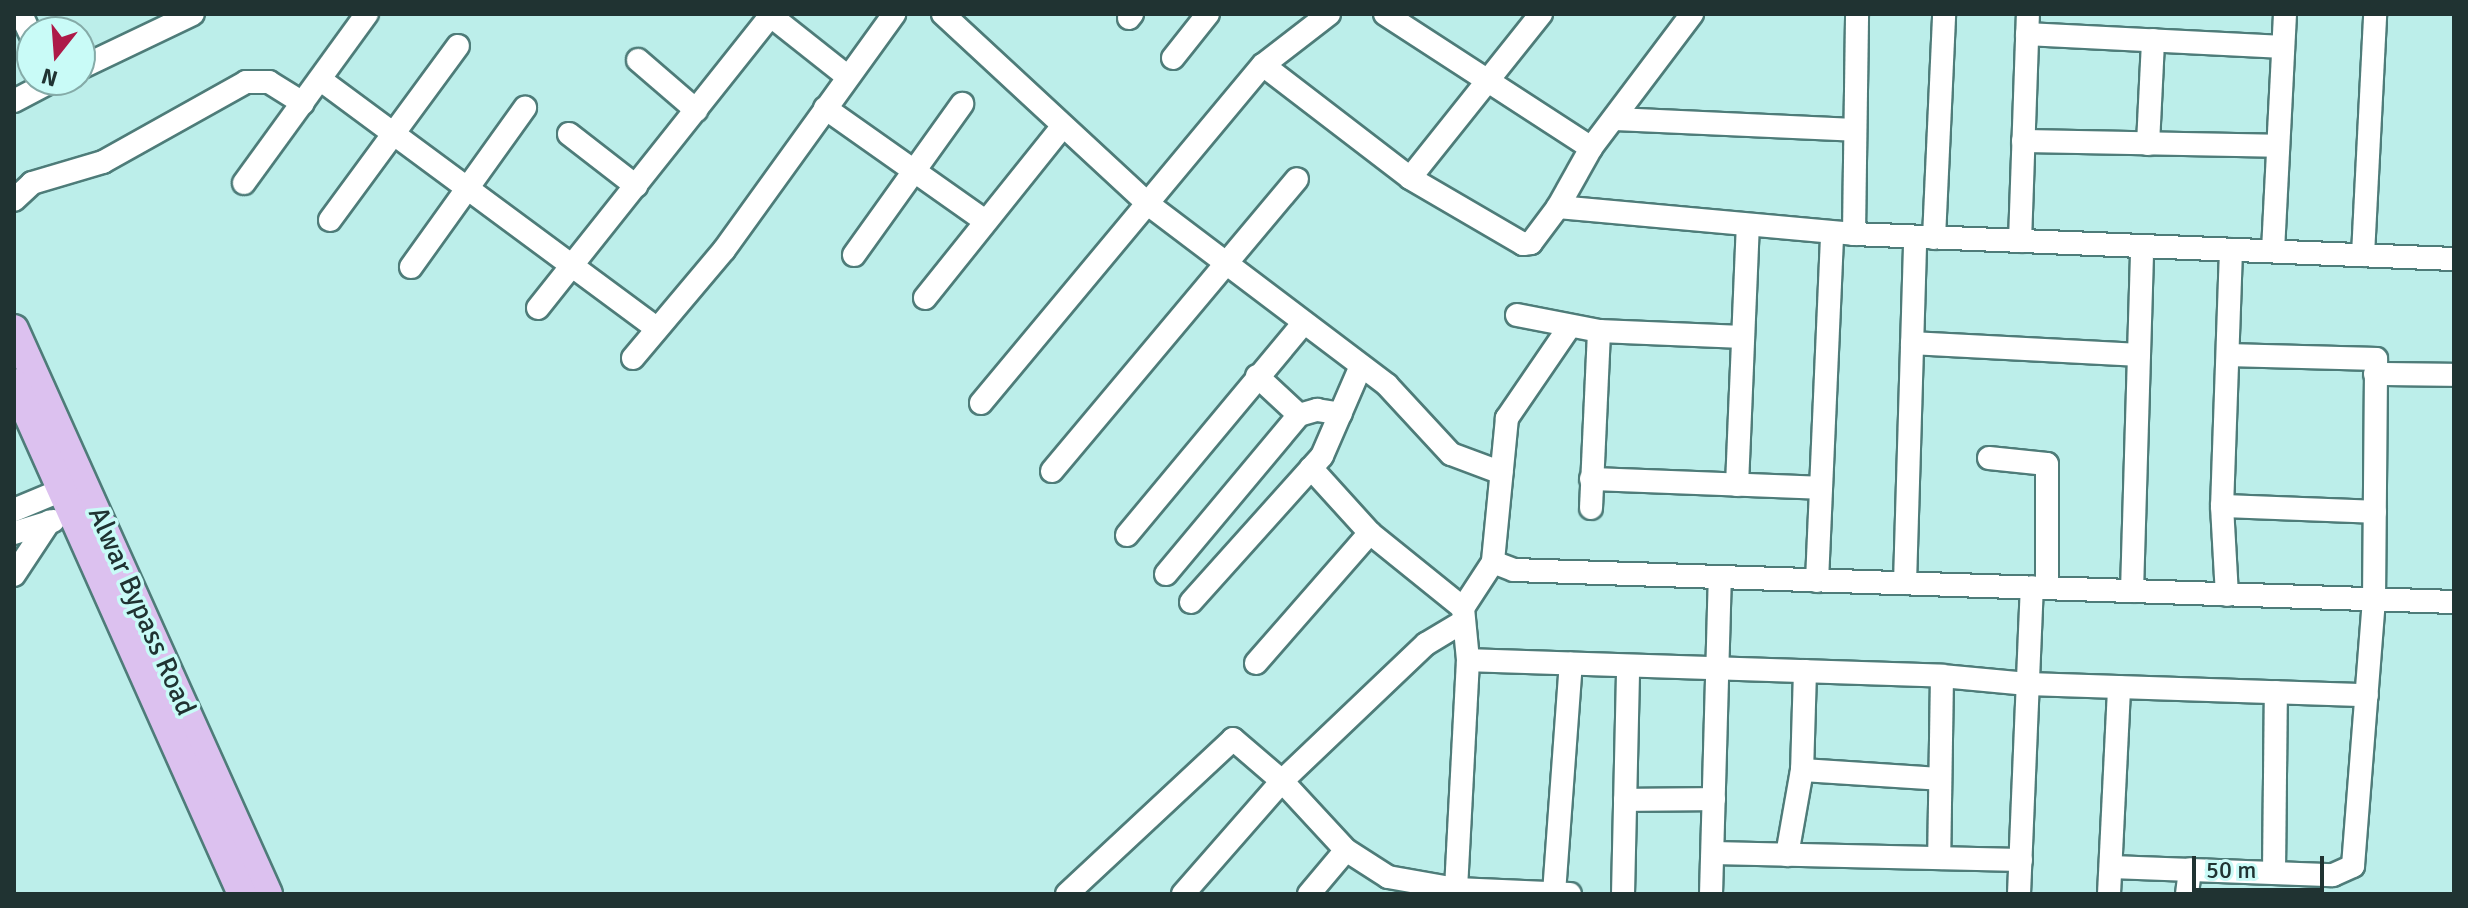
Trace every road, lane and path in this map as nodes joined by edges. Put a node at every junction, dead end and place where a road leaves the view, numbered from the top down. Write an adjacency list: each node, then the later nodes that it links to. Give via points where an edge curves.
1 (193, 14): 20 (street)
2 (367, 14): 25 (street)
3 (894, 14): 23 (street)
4 (943, 14): 32 (street)
5 (1208, 14): 19 (street)
6 (1329, 14): 22 (street)
7 (1385, 14): 24 (street)
8 (1541, 14): 24 (street)
9 (1692, 14): 31 (street)
10 (1857, 14): 34 (street)
11 (1944, 14): 53 (street)
12 (2285, 14): 18 (street)
13 (2375, 14): 59 (street)
14 (772, 15): 23 (street); 30 (street)
15 (2027, 24): 16 (street); 36 (street)
16 (2153, 40): 18 (street); 37 (street)
17 (458, 46): 33 (street)
18 (2283, 47): 38 (street)
19 (1173, 58)
20 (96, 60)
21 (638, 60): 30 (street)
22 (1263, 65): 41 (street); 47 (street)
23 (848, 77): 29 (street)
24 (1484, 79): 39 (street); 41 (street)
25 (321, 80): 26 (street); 33 (street)
26 (303, 103): 43 (street); 46 (street, via 269,82 246,82 103,162 32,183)
27 (962, 104): 40 (street)
28 (525, 108): 45 (street)
29 (825, 108): 40 (street); 70 (street, via 724,250)
30 (696, 110): 44 (street)
31 (1615, 119): 34 (street); 39 (street)
32 (1061, 128): 47 (street); 50 (street)
33 (393, 130): 45 (street); 49 (street)
34 (1855, 130): 52 (street)
35 (569, 134): 44 (street)
36 (2023, 141): 37 (street); 54 (street)
37 (2148, 144): 38 (street)
38 (2278, 146): 57 (street)
39 (1591, 148): 48 (street)
40 (913, 171): 50 (street); 58 (street)
41 (1410, 178): 48 (street, via 1523,244 1531,243)
42 (1297, 179): 61 (street)
43 (244, 183)
44 (636, 186): 62 (street)
45 (469, 187): 62 (street); 63 (street)
46 (14, 200)
47 (1148, 204): 61 (street); 82 (street)
48 (1558, 207): 51 (street)
49 (330, 220)
50 (985, 221): 64 (street)
51 (1748, 226): 52 (street); 72 (street)
52 (1843, 233): 53 (street); 91 (street)
53 (1924, 237): 54 (street); 73 (street)
54 (2020, 241): 55 (street)
55 (2142, 246): 56 (street); 74 (street)
56 (2231, 250): 57 (street); 75 (street)
57 (2273, 251): 59 (street)
58 (854, 255)
59 (2363, 255): 60 (street)
60 (2454, 259)
61 (1224, 262): 67 (street); 87 (street)
62 (573, 265): 65 (street); 70 (street)
63 (411, 267)
64 (925, 298)
65 (538, 308)
66 (1517, 315): 68 (street)
67 (1303, 324): 77 (street); 80 (street)
68 (1570, 326): 71 (street); 88 (street, via 1507,418)
69 (14, 329): 140 (main road, Alwar Bypass Road)
70 (657, 329): 76 (street)
71 (1599, 331): 72 (street); 89 (street)
72 (1743, 337): 90 (street)
73 (1912, 343): 74 (street); 105 (street)
74 (2139, 355): 107 (street)
75 (2228, 355): 78 (street, via 2376,359); 92 (street)
76 (633, 358)
77 (1360, 368): 83 (street); 88 (street, via 1387,385 1451,454)
78 (2375, 374): 79 (street); 96 (street)
79 (2454, 375)
80 (1257, 376): 84 (street); 99 (street)
81 (14, 383): 94 (main road, Alwar Bypass Road)
82 (981, 403)
83 (1341, 414): 84 (street, via 1317,410); 86 (street)
84 (1299, 415): 101 (street)
85 (1989, 458): 106 (street, via 2047,464)
86 (1311, 468): 98 (street); 110 (street)
87 (1052, 471)
88 (1502, 473): 100 (street)
89 (1591, 479): 90 (street); 93 (street)
90 (1737, 485): 91 (street)
91 (1821, 488): 104 (street)
92 (2222, 506): 96 (street); 108 (street)
93 (1591, 508)
94 (62, 509): 95 (street); 97 (street); 102 (street); 139 (main road, Alwar Bypass Road)
95 (14, 510)
96 (2375, 512): 109 (street)
97 (14, 533)
98 (1370, 533): 112 (street); 114 (street)
99 (1127, 535)
100 (1493, 562): 103 (street, via 1528,571); 112 (street)
101 (1166, 574)
102 (14, 575)
103 (1720, 578): 104 (street); 117 (street)
104 (1817, 581): 105 (street)
105 (1905, 583): 106 (street)
106 (2039, 587): 107 (street); 120 (street)
107 (2132, 591): 108 (street)
108 (2227, 595): 109 (street)
109 (2374, 601): 111 (street); 123 (street)
110 (1191, 602)
111 (2454, 602)
112 (1462, 616): 113 (street); 126 (street)
113 (1468, 660): 115 (street); 137 (street)
114 (1256, 663)
115 (1571, 664): 116 (street); 138 (street)
116 (1628, 666): 117 (street); 128 (street)
117 (1718, 668): 118 (street); 127 (street)
118 (1805, 671): 119 (street); 124 (street)
119 (1942, 676): 120 (street); 125 (street)
120 (2028, 684): 121 (street); 133 (street)
121 (2119, 687): 122 (street); 134 (street)
122 (2276, 692): 123 (street); 136 (street)
123 (2367, 695): 136 (street, via 2353,866 2344,874)
124 (1802, 770): 125 (street); 131 (street)
125 (1940, 779): 132 (street)
126 (1282, 781): 129 (street); 141 (street, via 1239,742 1227,741); 142 (street)
127 (1714, 799): 128 (street); 130 (street)
128 (1625, 800): 145 (street)
129 (1346, 850): 137 (street, via 1388,877); 143 (street)
130 (1713, 853): 131 (street); 146 (street)
131 (1787, 855): 132 (street)
132 (1939, 858): 133 (street)
133 (2021, 860): 147 (street)
134 (2111, 867): 135 (street); 148 (street)
135 (2190, 869): 136 (street); 149 (street)
136 (2274, 872)
137 (1456, 889): 138 (street)
138 (1554, 893): 144 (street)
139 (242, 894)
140 (268, 894)
141 (1067, 894)
142 (1183, 894)
143 (1309, 894)
144 (1570, 894)
145 (1623, 894)
146 (1711, 894)
147 (2019, 894)
148 (2109, 894)
149 (2187, 894)

